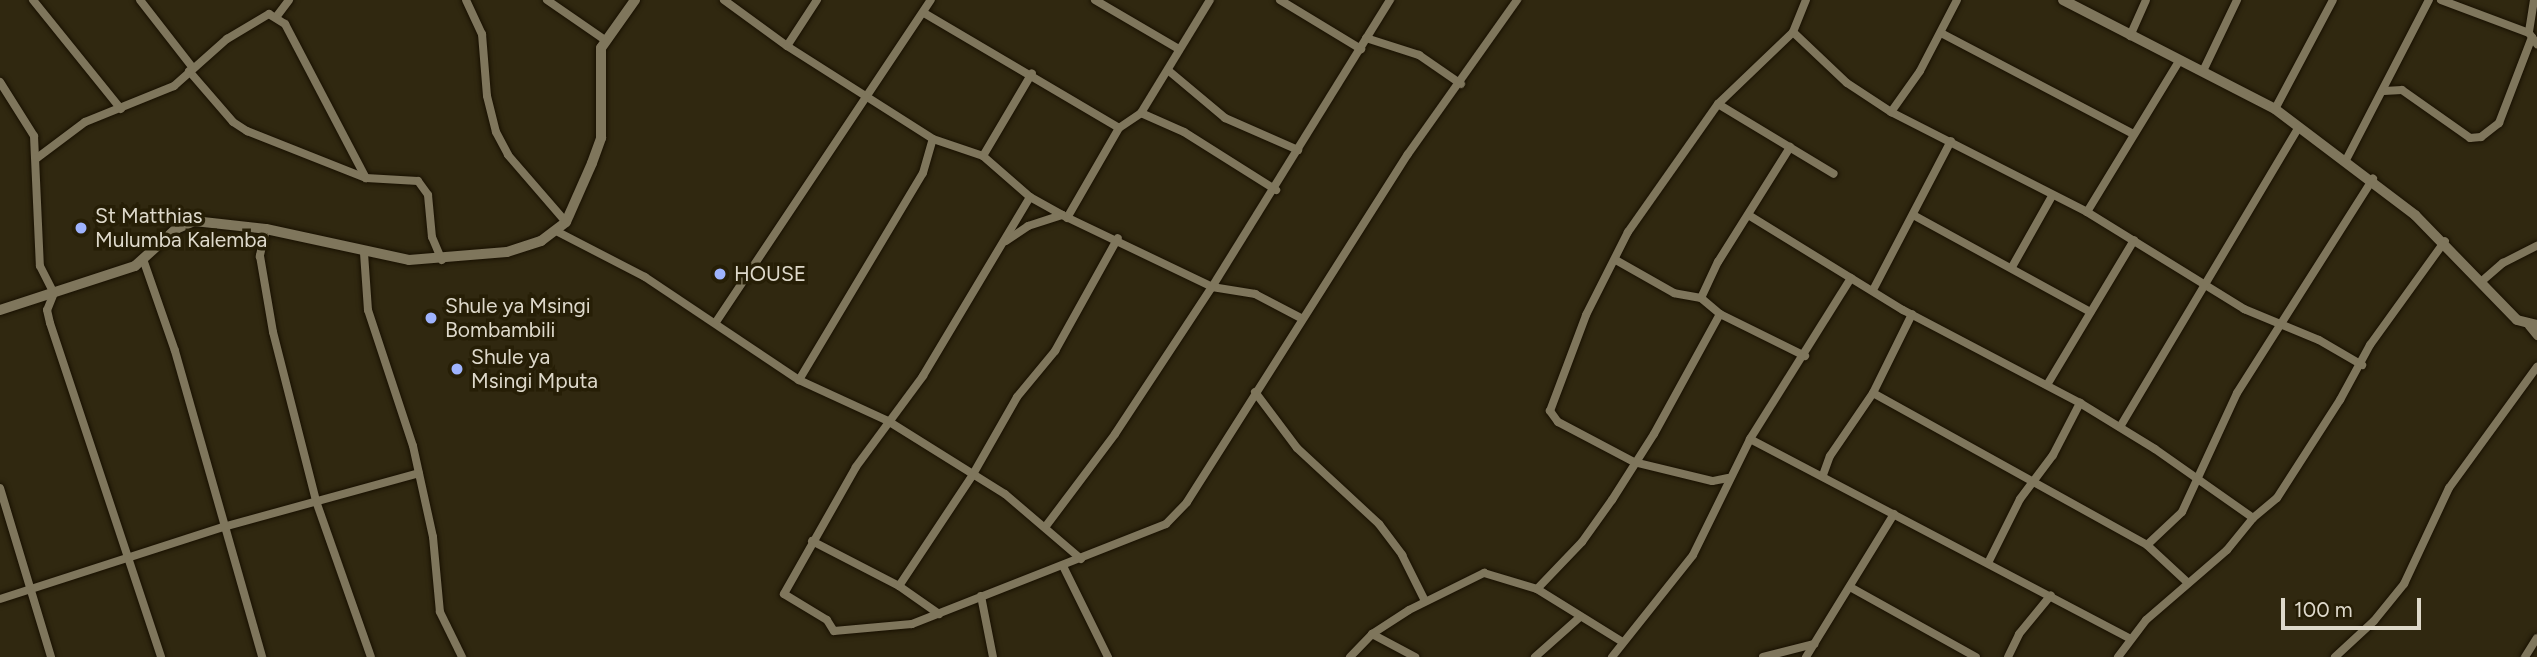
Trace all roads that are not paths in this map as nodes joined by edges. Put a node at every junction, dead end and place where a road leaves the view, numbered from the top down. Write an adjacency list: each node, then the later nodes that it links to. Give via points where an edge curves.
1 (33, 0): 45 (street)
2 (140, 0): 36 (street)
3 (289, 0): 25 (street)
4 (466, 0): 69 (street, via 482,34 487,96 496,132 508,155)
5 (547, 0): 31 (street)
6 (635, 0): 31 (street)
7 (724, 0): 32 (street)
8 (817, 0): 32 (street)
9 (931, 0): 24 (street)
10 (1095, 0): 33 (street)
11 (1210, 0): 33 (street)
12 (1280, 0): 34 (street)
13 (1390, 0): 29 (street)
14 (1517, 0): 41 (street)
15 (1806, 0): 26 (street)
16 (1957, 0): 27 (street)
17 (2063, 0): 28 (street)
18 (2146, 0): 28 (street)
19 (2237, 0): 38 (street)
20 (2333, 0): 46 (street)
21 (2429, 0): 42 (street)
22 (2441, 0): 30 (street)
23 (2534, 0): 30 (street)
24 (924, 13): 39 (street); 43 (street)
25 (276, 16): 36 (street, via 258,18); 60 (street, via 316,77)
26 (1793, 32): 44 (street); 47 (street, via 1847,83)
27 (1941, 33): 47 (street); 51 (street)
28 (2130, 36): 35 (street)
29 (1366, 38): 34 (street); 41 (street, via 1419,55)
30 (2533, 38): 42 (street, via 2499,123 2481,137 2470,138 2410,94)
31 (606, 40): 69 (street, via 597,74 601,138)
32 (786, 46): 43 (street)
33 (1177, 48): 37 (street)
34 (1361, 49): 55 (street)
35 (2179, 61): 38 (street); 51 (street)
36 (191, 70): 45 (street, via 174,86); 60 (street, via 233,122 247,131)
37 (1169, 71): 48 (street); 55 (street, via 1225,118)
38 (2203, 71): 46 (street)
39 (1032, 73): 50 (street); 56 (street)
40 (0, 82): 57 (street, via 27,119)
41 (1461, 84): 93 (street, via 1408,154)
42 (2384, 91): 58 (street)
43 (866, 96): 52 (street); 94 (street)
44 (1718, 104): 54 (street); 80 (street, via 1665,177)
45 (121, 109): 57 (street, via 70,131)
46 (2275, 109): 49 (street)
47 (1891, 111): 53 (street)
48 (1141, 113): 50 (street); 62 (street, via 1184,132)
49 (2299, 127): 58 (street); 84 (street)
50 (1119, 128): 66 (street)
51 (2133, 134): 65 (street)
52 (933, 139): 56 (street); 101 (street, via 923,173)
53 (1951, 141): 63 (street); 68 (street)
54 (1790, 147): 59 (street); 67 (street)
55 (1298, 150): 62 (street)
56 (983, 156): 64 (street)
57 (37, 158): 87 (street, via 40,266)
58 (2346, 160): 61 (street)
59 (1834, 174)
60 (366, 178): 79 (street, via 418,181 425,186 432,237)
61 (2373, 179): 74 (street); 95 (street)
62 (1276, 190): 85 (street)
63 (2052, 196): 65 (street); 81 (street)
64 (1030, 197): 66 (street); 76 (street)
65 (2087, 212): 73 (street)
66 (1064, 216): 72 (street); 76 (street, via 1028,226 1009,237)
67 (1750, 216): 82 (street); 88 (street, via 1718,262)
68 (1915, 216): 81 (street); 86 (street)
69 (566, 222): 71 (street)
70 (266, 229): 77 (street); 78 (street, via 211,220 186,222); 117 (street, via 260,256 262,277)
71 (558, 232): 79 (street, via 507,252); 94 (street, via 645,277)
72 (1118, 238): 85 (street); 112 (street, via 1055,351 1017,397)
73 (2134, 240): 84 (street); 90 (street)
74 (2445, 241): 83 (street); 99 (street, via 2370,345)
75 (2537, 246): 83 (street, via 2503,263)
76 (998, 251): 106 (street, via 923,376)
77 (364, 253): 79 (street); 110 (street, via 368,310)
78 (143, 259): 87 (street); 121 (street, via 175,351)
79 (442, 260)
80 (1616, 260): 88 (street, via 1674,293); 109 (street, via 1586,315 1550,411 1558,422)
81 (2012, 267): 90 (street)
82 (1851, 278): 86 (street); 98 (street)
83 (2482, 281): 96 (street, via 2517,320)
84 (2204, 285): 95 (street, via 2244,309); 107 (street)
85 (1212, 287): 93 (street, via 1255,294); 120 (street, via 1115,434)
86 (1873, 290): 92 (street)
87 (54, 293): 89 (street); 125 (street, via 47,310 50,323)
88 (1701, 298): 91 (street)
89 (0, 310)
90 (2090, 312): 102 (street)
91 (1720, 314): 98 (street); 109 (street)
92 (1912, 314): 102 (street); 104 (street)
93 (1301, 318): 103 (street)
94 (716, 322): 101 (street)
95 (2281, 322): 99 (street); 113 (street, via 2237,393)
96 (2533, 325): 97 (street)
97 (2537, 335)
98 (1805, 356): 108 (street)
99 (2362, 365): 119 (street, via 2277,498)
100 (2537, 367): 160 (street, via 2449,488 2404,584 2374,621)
101 (799, 380): 106 (street)
102 (2046, 385): 105 (street)
103 (1255, 392): 124 (street, via 1187,502 1166,524); 136 (street, via 1297,448 1379,524 1402,555)
104 (1873, 393): 111 (street, via 1830,456); 115 (street)
105 (2080, 403): 107 (street); 115 (street)
106 (888, 421): 112 (street); 122 (street)
107 (2120, 427): 113 (street)
108 (1750, 439): 111 (street); 114 (street)
109 (1634, 462): 114 (street, via 1713,481); 131 (street, via 1582,542)
110 (419, 473): 117 (street); 148 (street, via 433,537 440,612)
111 (1823, 475): 118 (street)
112 (972, 477): 120 (street, via 1005,494); 129 (street)
113 (2197, 477): 119 (street); 123 (street, via 2182,512)
114 (1728, 478): 142 (street, via 1712,523 1693,555)
115 (2033, 484): 123 (street); 126 (street, via 2020,499)
116 (0, 488): 132 (street)
117 (316, 500): 121 (street); 147 (street)
118 (1894, 514): 126 (street); 130 (street)
119 (2253, 518): 128 (street, via 2227,550)
120 (1046, 526): 124 (street)
121 (223, 527): 125 (street); 146 (street)
122 (812, 541): 129 (street); 137 (street, via 784,594 827,620 834,631 885,629)
123 (2147, 545): 128 (street)
124 (1080, 559): 127 (street)
125 (128, 561): 132 (street); 145 (street)
126 (1989, 561): 133 (street)
127 (1063, 566): 134 (street); 150 (street)
128 (2188, 583): 140 (street)
129 (899, 586): 137 (street)
130 (1850, 587): 143 (street); 157 (street)
131 (1537, 589): 136 (street, via 1484,573); 138 (street)
132 (29, 590): 135 (street); 144 (street)
133 (2051, 595): 140 (street); 158 (street, via 2019,634)
134 (981, 596): 137 (street); 149 (street)
135 (0, 599)
136 (1425, 601): 139 (street)
137 (939, 614)
138 (1579, 618): 142 (street); 153 (street)
139 (1372, 634): 151 (street); 152 (street)
140 (2129, 638): 159 (street)
141 (2537, 638): 161 (street)
142 (1621, 641): 154 (street)
143 (1815, 644): 155 (street); 156 (street)
144 (51, 657)
145 (161, 657)
146 (262, 657)
147 (371, 657)
148 (462, 657)
149 (993, 657)
150 (1108, 657)
151 (1350, 657)
152 (1415, 657)
153 (1535, 657)
154 (1612, 657)
155 (1763, 657)
156 (1805, 657)
157 (1976, 657)
158 (2008, 657)
159 (2118, 657)
160 (2335, 657)
161 (2525, 657)

